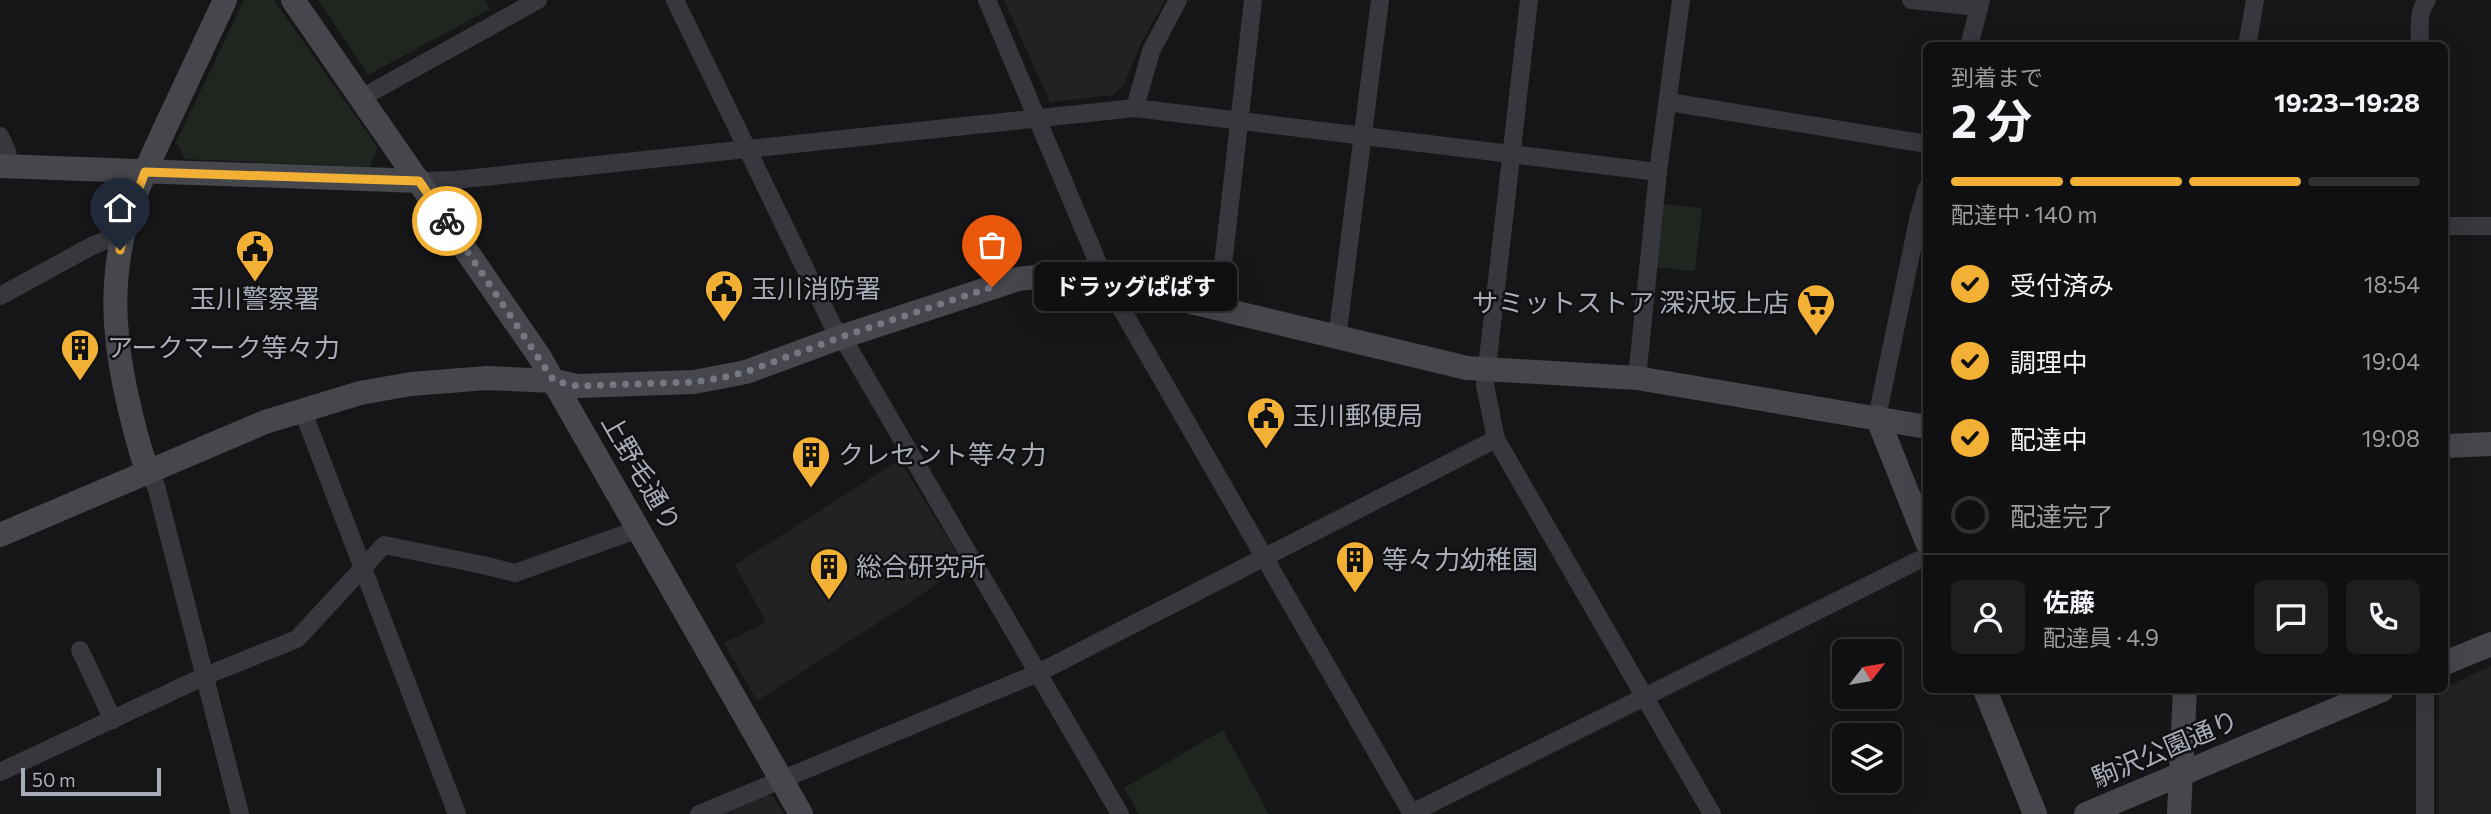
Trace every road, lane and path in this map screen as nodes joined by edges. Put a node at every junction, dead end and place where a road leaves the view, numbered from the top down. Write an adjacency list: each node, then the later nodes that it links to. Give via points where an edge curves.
1 (225, 0): 29 (street)
2 (293, 0): 18 (street, 上野毛通り)
3 (538, 0): 18 (street)
4 (675, 0): 26 (street)
5 (987, 0): 21 (street)
6 (1178, 0): 20 (street, via 1151,51)
7 (1254, 0): 22 (street)
8 (1380, 0): 23 (street)
9 (1529, 0): 27 (street)
10 (1681, 0): 19 (street)
11 (1911, 0): 14 (street)
12 (2255, 0): 16 (street)
13 (2427, 0): 17 (street, via 2419,20)
14 (1980, 3): 15 (street)
15 (1970, 42)
16 (2248, 42)
17 (2420, 42)
18 (361, 98): 31 (street, 上野毛通り)
19 (1669, 102): 25 (street); 30 (street)
20 (1135, 108): 21 (street); 22 (street)
21 (1038, 119): 26 (street); 36 (street)
22 (1240, 121): 23 (street); 38 (street)
23 (1364, 135): 27 (street); 40 (street)
24 (0, 136): 28 (street, via 7,151)
25 (1923, 143)
26 (747, 149): 31 (street); 39 (street)
27 (1511, 154): 30 (street); 41 (street)
28 (4, 166): 29 (street)
29 (145, 172): 31 (street); 35 (street)
30 (1658, 172): 42 (street)
31 (419, 181): 43 (street, 上野毛通り)
32 (1923, 202): 45 (street)
33 (2448, 226): 34 (street)
34 (2491, 226)
35 (123, 232): 37 (street); 50 (street, via 115,286 116,341)
36 (1106, 282): 38 (street); 39 (street, via 1062,274 1028,276); 54 (street)
37 (0, 296)
38 (1218, 309): 40 (street)
39 (841, 337): 43 (street, via 746,372 694,382 578,386); 60 (street)
40 (1337, 338): 41 (street)
41 (1487, 370): 42 (street); 47 (street, via 1485,385)
42 (1637, 378): 45 (street)
43 (554, 381): 44 (street, via 512,377 411,384); 51 (street, 上野毛通り)
44 (302, 410): 50 (street); 56 (street)
45 (1877, 417): 46 (street); 52 (street)
46 (1923, 426)
47 (1496, 439): 54 (street); 66 (street)
48 (2491, 444): 49 (street)
49 (2448, 446)
50 (148, 472): 53 (street); 61 (street, via 156,486)
51 (639, 529): 56 (street, via 515,573 384,545); 70 (street, 上野毛通り)
52 (1923, 532)
53 (0, 535)
54 (1264, 558): 60 (street); 76 (street)
55 (1923, 558): 66 (street)
56 (361, 568): 61 (street, via 297,639); 72 (street)
57 (2491, 643): 59 (street)
58 (80, 650): 67 (street)
59 (2448, 662)
60 (1038, 673): 70 (street); 75 (street)
61 (205, 676): 67 (street); 71 (street)
62 (1986, 693): 78 (street)
63 (2185, 693): 69 (street)
64 (2375, 693): 69 (street, 駒沢公園通り)
65 (2425, 693): 81 (street)
66 (1646, 697): 76 (street); 77 (street)
67 (113, 720): 68 (street)
68 (0, 772)
69 (2182, 774): 79 (street, 駒沢公園通り); 80 (street)
70 (782, 780): 73 (street); 74 (street, 上野毛通り)
71 (240, 814)
72 (457, 814)
73 (699, 814)
74 (801, 814)
75 (1120, 814)
76 (1411, 814)
77 (1712, 814)
78 (2035, 814)
79 (2086, 814)
80 (2179, 814)
81 (2425, 814)

